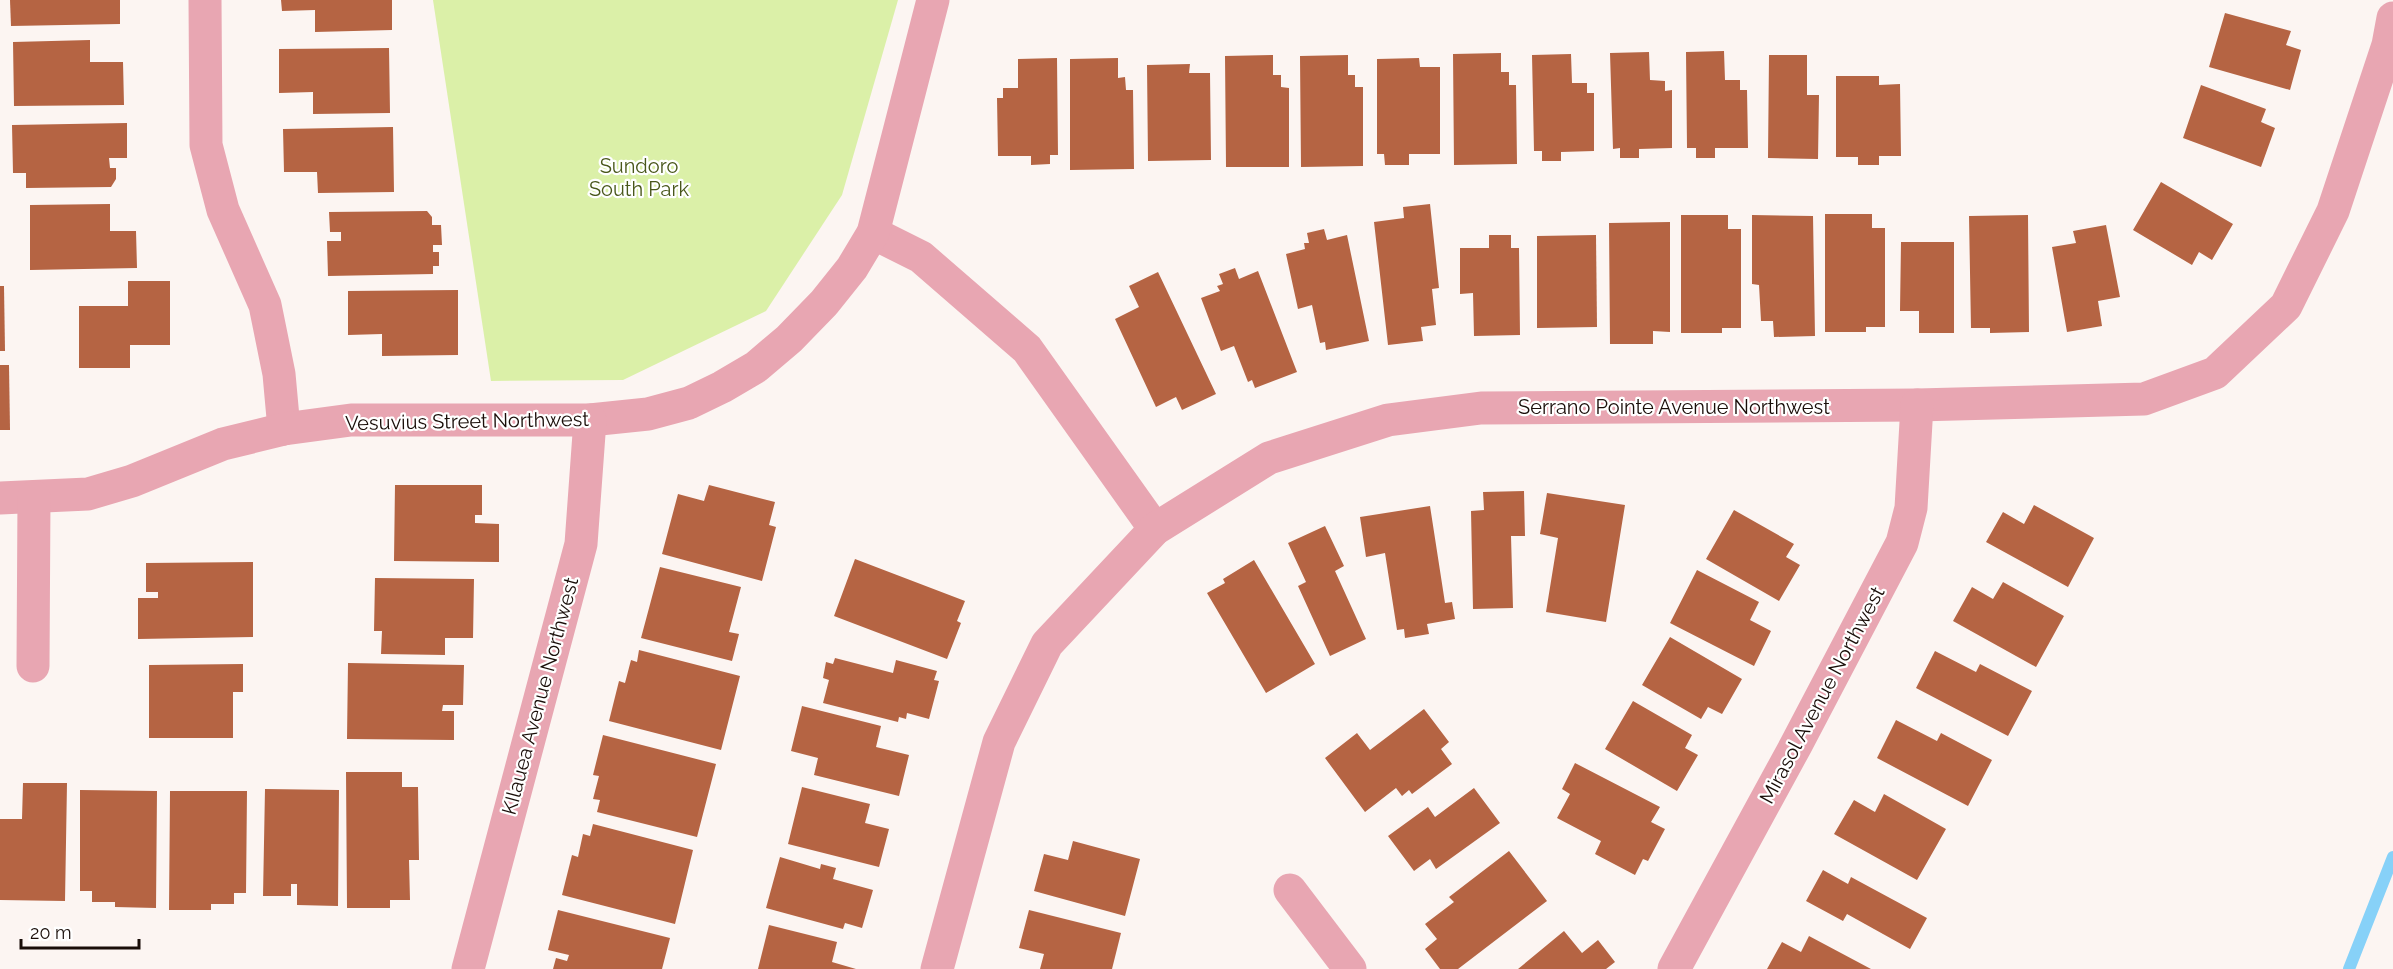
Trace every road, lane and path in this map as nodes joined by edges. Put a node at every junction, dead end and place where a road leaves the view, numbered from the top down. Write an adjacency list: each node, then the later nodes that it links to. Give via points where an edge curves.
1 (205, 0): 7 (street, via 206,145 223,210 265,305 279,374)
2 (933, 0): 4 (street, Vesuvius Street Northwest)
3 (2393, 18): 5 (street, Serrano Pointe Avenue Northwest, via 2388,45 2333,211 2286,306 2215,373 2144,399)
4 (873, 233): 6 (street, Vesuvius Street Northwest, via 824,303 756,367 689,403 648,414); 10 (street, via 921,257 1027,349)
5 (1917, 405): 10 (street, Serrano Pointe Avenue Northwest, via 1480,408 1388,420 1269,458); 16 (street, Mirasol Avenue Northwest, via 1911,508 1902,543)
6 (590, 420): 7 (street, Vesuvius Street Northwest, via 351,420); 13 (street, KIlauea Avenue Northwest, via 581,544)
7 (284, 429): 8 (street, Vesuvius Street Northwest, via 223,444 132,482 88,494)
8 (34, 497): 9 (street, Vesuvius Street Northwest); 11 (street)
9 (0, 498)
10 (1155, 529): 14 (street, Serrano Pointe Avenue Northwest, via 1047,644 999,742)
11 (33, 666)
12 (1290, 890): 15 (street)
13 (468, 969)
14 (937, 969)
15 (1350, 969)
16 (1674, 969)

